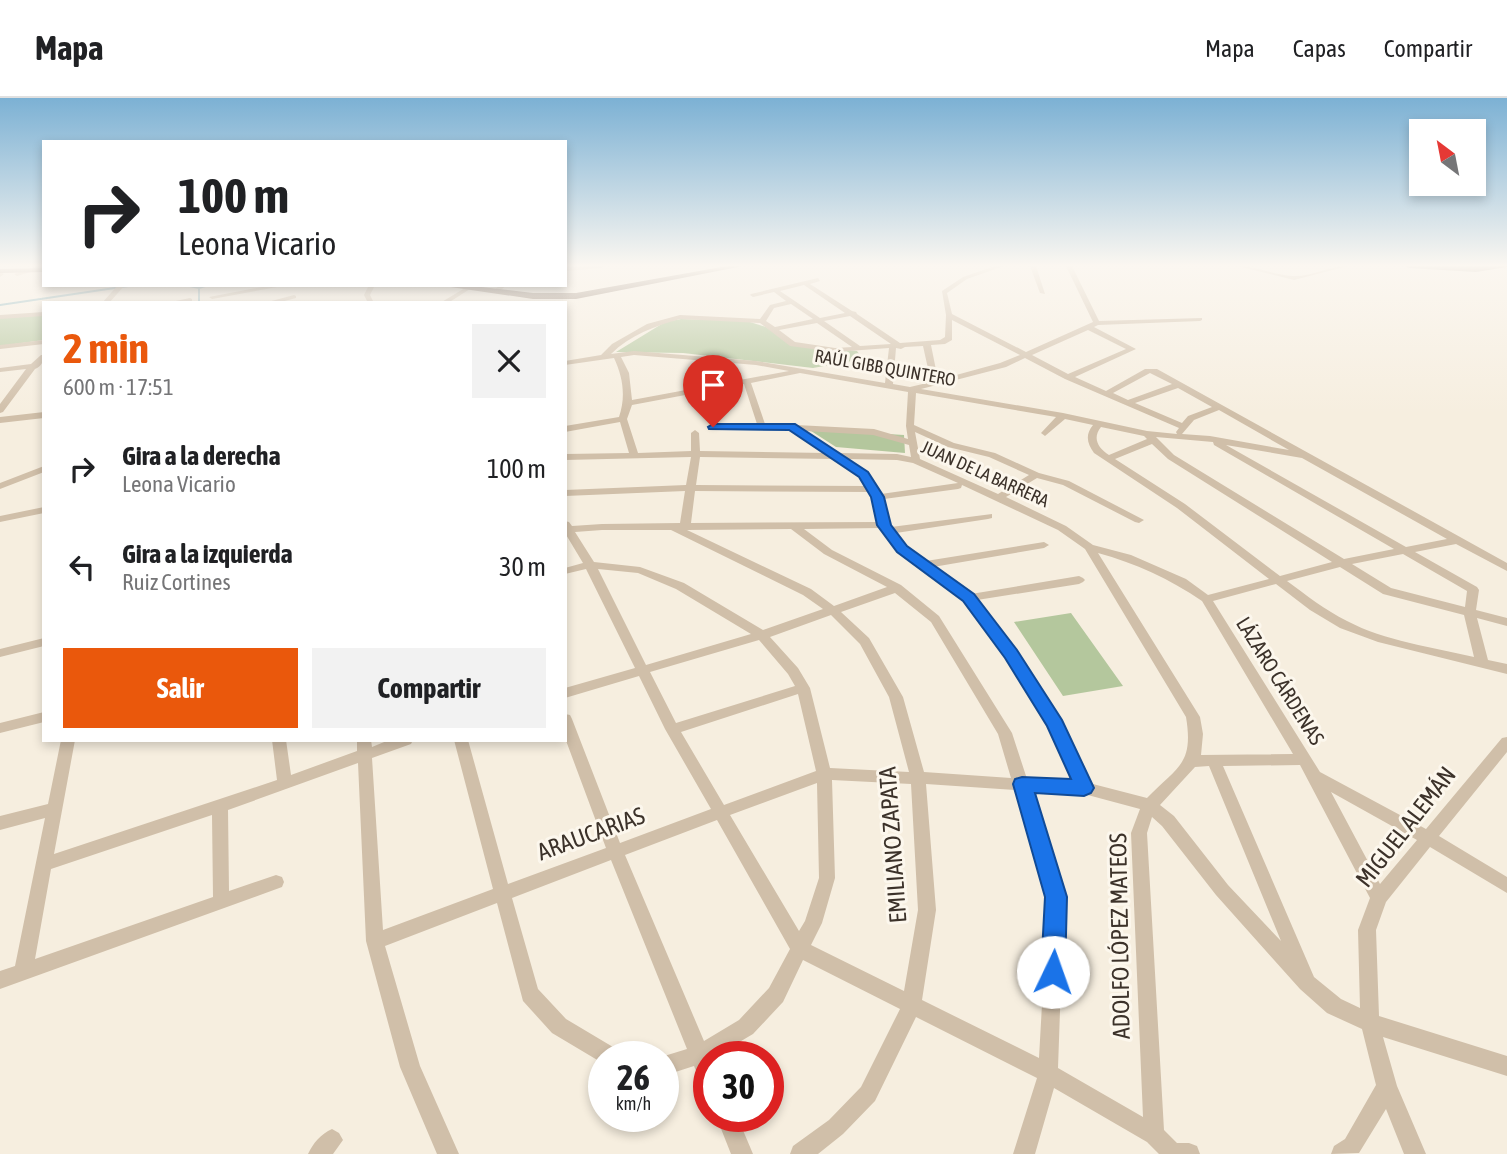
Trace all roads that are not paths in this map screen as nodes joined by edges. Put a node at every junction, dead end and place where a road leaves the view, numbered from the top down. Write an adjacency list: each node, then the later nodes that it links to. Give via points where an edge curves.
1 (25, 315): 8 (street)
2 (766, 315): 10 (street)
3 (810, 315): 11 (street)
4 (845, 315): 11 (street)
5 (856, 315): 18 (street)
6 (949, 315): 16 (street, via 949,338); 21 (street)
7 (1093, 315): 12 (street)
8 (0, 317)
9 (1200, 319): 12 (street)
10 (762, 321): 14 (street); 22 (street, via 668,318 649,325)
11 (820, 322): 14 (street); 19 (street)
12 (1097, 323): 13 (street)
13 (1088, 327): 21 (street); 29 (street, via 1132,348)
14 (775, 329): 19 (street, via 793,344)
15 (42, 342): 17 (street)
16 (927, 345): 18 (street); 31 (street)
17 (0, 347)
18 (897, 347): 19 (street); 32 (street)
19 (860, 349)
20 (616, 355): 22 (street); 28 (street, RAÚL GIBB QUINTERO, via 699,356); 37 (street, via 625,373)
21 (1027, 356): 29 (street); 31 (street)
22 (604, 357): 24 (street)
23 (42, 359): 26 (street)
24 (567, 363)
25 (42, 365): 26 (street)
26 (32, 367): 27 (street); 39 (street)
27 (0, 370)
28 (807, 370): 30 (street); 32 (street, RAÚL GIBB QUINTERO)
29 (1068, 377): 35 (street)
30 (747, 382): 37 (street); 44 (street)
31 (935, 383): 34 (street)
32 (889, 385): 34 (street, RAÚL GIBB QUINTERO)
33 (1175, 386): 35 (street, via 1151,371); 36 (street); 38 (street)
34 (912, 389): 41 (street, RAÚL GIBB QUINTERO); 46 (street)
35 (1108, 393): 36 (street)
36 (1129, 402): 50 (street)
37 (628, 403): 42 (street)
38 (1220, 407): 50 (street, via 1191,418); 59 (street)
39 (0, 410)
40 (42, 415): 43 (street)
41 (1063, 416): 45 (street, RAÚL GIBB QUINTERO); 52 (street)
42 (624, 419): 49 (street); 56 (street)
43 (0, 420)
44 (761, 424): 47 (street); 48 (street)
45 (1099, 424): 53 (street, RAÚL GIBB QUINTERO); 61 (street, via 1091,443)
46 (910, 426): 55 (street); 64 (street)
47 (713, 427)
48 (795, 428): 55 (street, via 874,432); 58 (street)
49 (567, 429)
50 (1181, 431): 53 (street); 54 (street)
51 (695, 433): 57 (street)
52 (1045, 433)
53 (1149, 438): 61 (street); 87 (street, via 1171,457)
54 (1209, 439): 59 (street); 86 (street)
55 (912, 443): 62 (street)
56 (634, 454): 57 (street, JUAN DE LA BARRERA); 60 (street, JUAN DE LA BARRERA)
57 (696, 454): 58 (street, JUAN DE LA BARRERA); 67 (street)
58 (831, 454): 62 (street, JUAN DE LA BARRERA); 69 (street, via 863,474)
59 (1301, 454): 83 (street)
60 (567, 457)
61 (1109, 458): 92 (street)
62 (916, 461): 70 (street, JUAN DE LA BARRERA)
63 (42, 470): 65 (street)
64 (1036, 475): 70 (street); 71 (street)
65 (0, 485)
66 (958, 486): 69 (street)
67 (692, 488): 68 (street); 69 (street); 78 (street)
68 (567, 493)
69 (876, 493): 80 (street)
70 (998, 498): 81 (street, JUAN DE LA BARRERA)
71 (1107, 502): 75 (street)
72 (42, 510): 74 (street)
73 (988, 516): 80 (street, EMILIANO ZAPATA)
74 (0, 519)
75 (1139, 520)
76 (1076, 522): 81 (street)
77 (794, 526): 78 (street, EMILIANO ZAPATA); 80 (street, EMILIANO ZAPATA); 94 (street, via 828,552)
78 (680, 527): 79 (street, EMILIANO ZAPATA); 97 (street, EMILIANO ZAPATA, via 807,592)
79 (567, 528)
80 (886, 528): 89 (street, via 902,549)
81 (1062, 528): 85 (street, JUAN DE LA BARRERA)
82 (567, 530): 88 (street)
83 (1454, 541): 86 (street); 90 (street)
84 (1044, 545): 89 (street)
85 (1089, 547): 96 (street, LÁZARO CÁRDENAS, via 1127,557 1182,582); 119 (street, via 1193,717 1198,737)
86 (1407, 552): 87 (street); 98 (street, via 1473,590)
87 (1342, 563): 92 (street); 98 (street, via 1387,591)
88 (590, 565): 91 (street); 100 (street, via 640,570 680,586); 105 (street)
89 (923, 565): 95 (street)
90 (1507, 568)
91 (567, 571)
92 (1279, 579): 96 (street); 103 (street, via 1345,625 1378,638)
93 (1079, 580): 95 (street)
94 (897, 589): 97 (street); 125 (street, via 935,619 967,668 1005,733)
95 (969, 598): 126 (street, via 1055,725)
96 (1206, 599): 118 (street, LÁZARO CÁRDENAS)
97 (832, 610): 100 (street); 123 (street, EMILIANO ZAPATA, via 865,641 896,697)
98 (1470, 613): 99 (street); 103 (street)
99 (1507, 622)
100 (762, 635): 105 (street); 106 (street)
101 (42, 642): 102 (street)
102 (0, 653)
103 (1482, 663): 104 (street)
104 (1507, 669)
105 (642, 670): 107 (street); 111 (street)
106 (803, 688): 111 (street); 121 (street)
107 (567, 692)
108 (42, 718): 110 (street)
109 (567, 724): 133 (street)
110 (0, 728)
111 (672, 729): 130 (street)
112 (68, 742): 129 (street)
113 (279, 742): 124 (street)
114 (392, 742): 117 (street)
115 (462, 742): 137 (street)
116 (1507, 742): 132 (street, MIGUEL ALEMÁN)
117 (365, 746): 124 (street); 140 (street)
118 (1304, 759): 120 (street); 122 (street, LÁZARO CÁRDENAS)
119 (1194, 761): 120 (street); 127 (street, ADOLFO LÓPEZ MATEOS)
120 (1214, 761): 144 (street)
121 (824, 774): 123 (street); 130 (street, ARAUCARIAS); 141 (street, via 827,878)
122 (1315, 777): 132 (street); 138 (street, LÁZARO CÁRDENAS)
123 (918, 778): 125 (street); 145 (street, EMILIANO ZAPATA, via 927,910)
124 (285, 783): 128 (street)
125 (1022, 784): 126 (street); 151 (street, via 1056,897)
126 (1084, 788): 127 (street)
127 (1149, 805): 144 (street, via 1168,821 1222,890); 154 (street, ADOLFO LÓPEZ MATEOS, via 1139,833)
128 (220, 806): 134 (street); 139 (street)
129 (55, 809): 131 (street); 134 (street)
130 (719, 813): 133 (street, ARAUCARIAS); 141 (street)
131 (0, 823)
132 (1430, 839): 136 (street); 138 (street, MIGUEL ALEMÁN)
133 (615, 851): 137 (street, ARAUCARIAS); 147 (street)
134 (44, 864): 142 (street)
135 (276, 882): 139 (street)
136 (1507, 886)
137 (504, 893): 140 (street, ARAUCARIAS); 149 (street, via 530,994 559,1026)
138 (1379, 898): 146 (street, MIGUEL ALEMÁN, via 1367,930)
139 (221, 900): 142 (street)
140 (375, 941): 155 (street, via 410,1068)
141 (800, 949): 145 (street); 148 (street, via 776,995 746,1027)
142 (23, 973): 143 (street)
143 (0, 981)
144 (1307, 983): 146 (street, via 1334,1006)
145 (911, 1007): 151 (street); 157 (street, EMILIANO ZAPATA, via 868,1094)
146 (1370, 1023): 150 (street); 152 (street, MIGUEL ALEMÁN)
147 (693, 1041)
148 (722, 1041)
149 (588, 1043)
150 (1507, 1066)
151 (1048, 1073): 154 (street); 158 (street)
152 (1387, 1087): 160 (street, via 1352,1146); 161 (street, MIGUEL ALEMÁN)
153 (733, 1132): 156 (street)
154 (1154, 1135): 159 (street)
155 (448, 1154)
156 (742, 1154)
157 (801, 1154)
158 (1024, 1154)
159 (1179, 1154)
160 (1342, 1154)
161 (1415, 1154)

